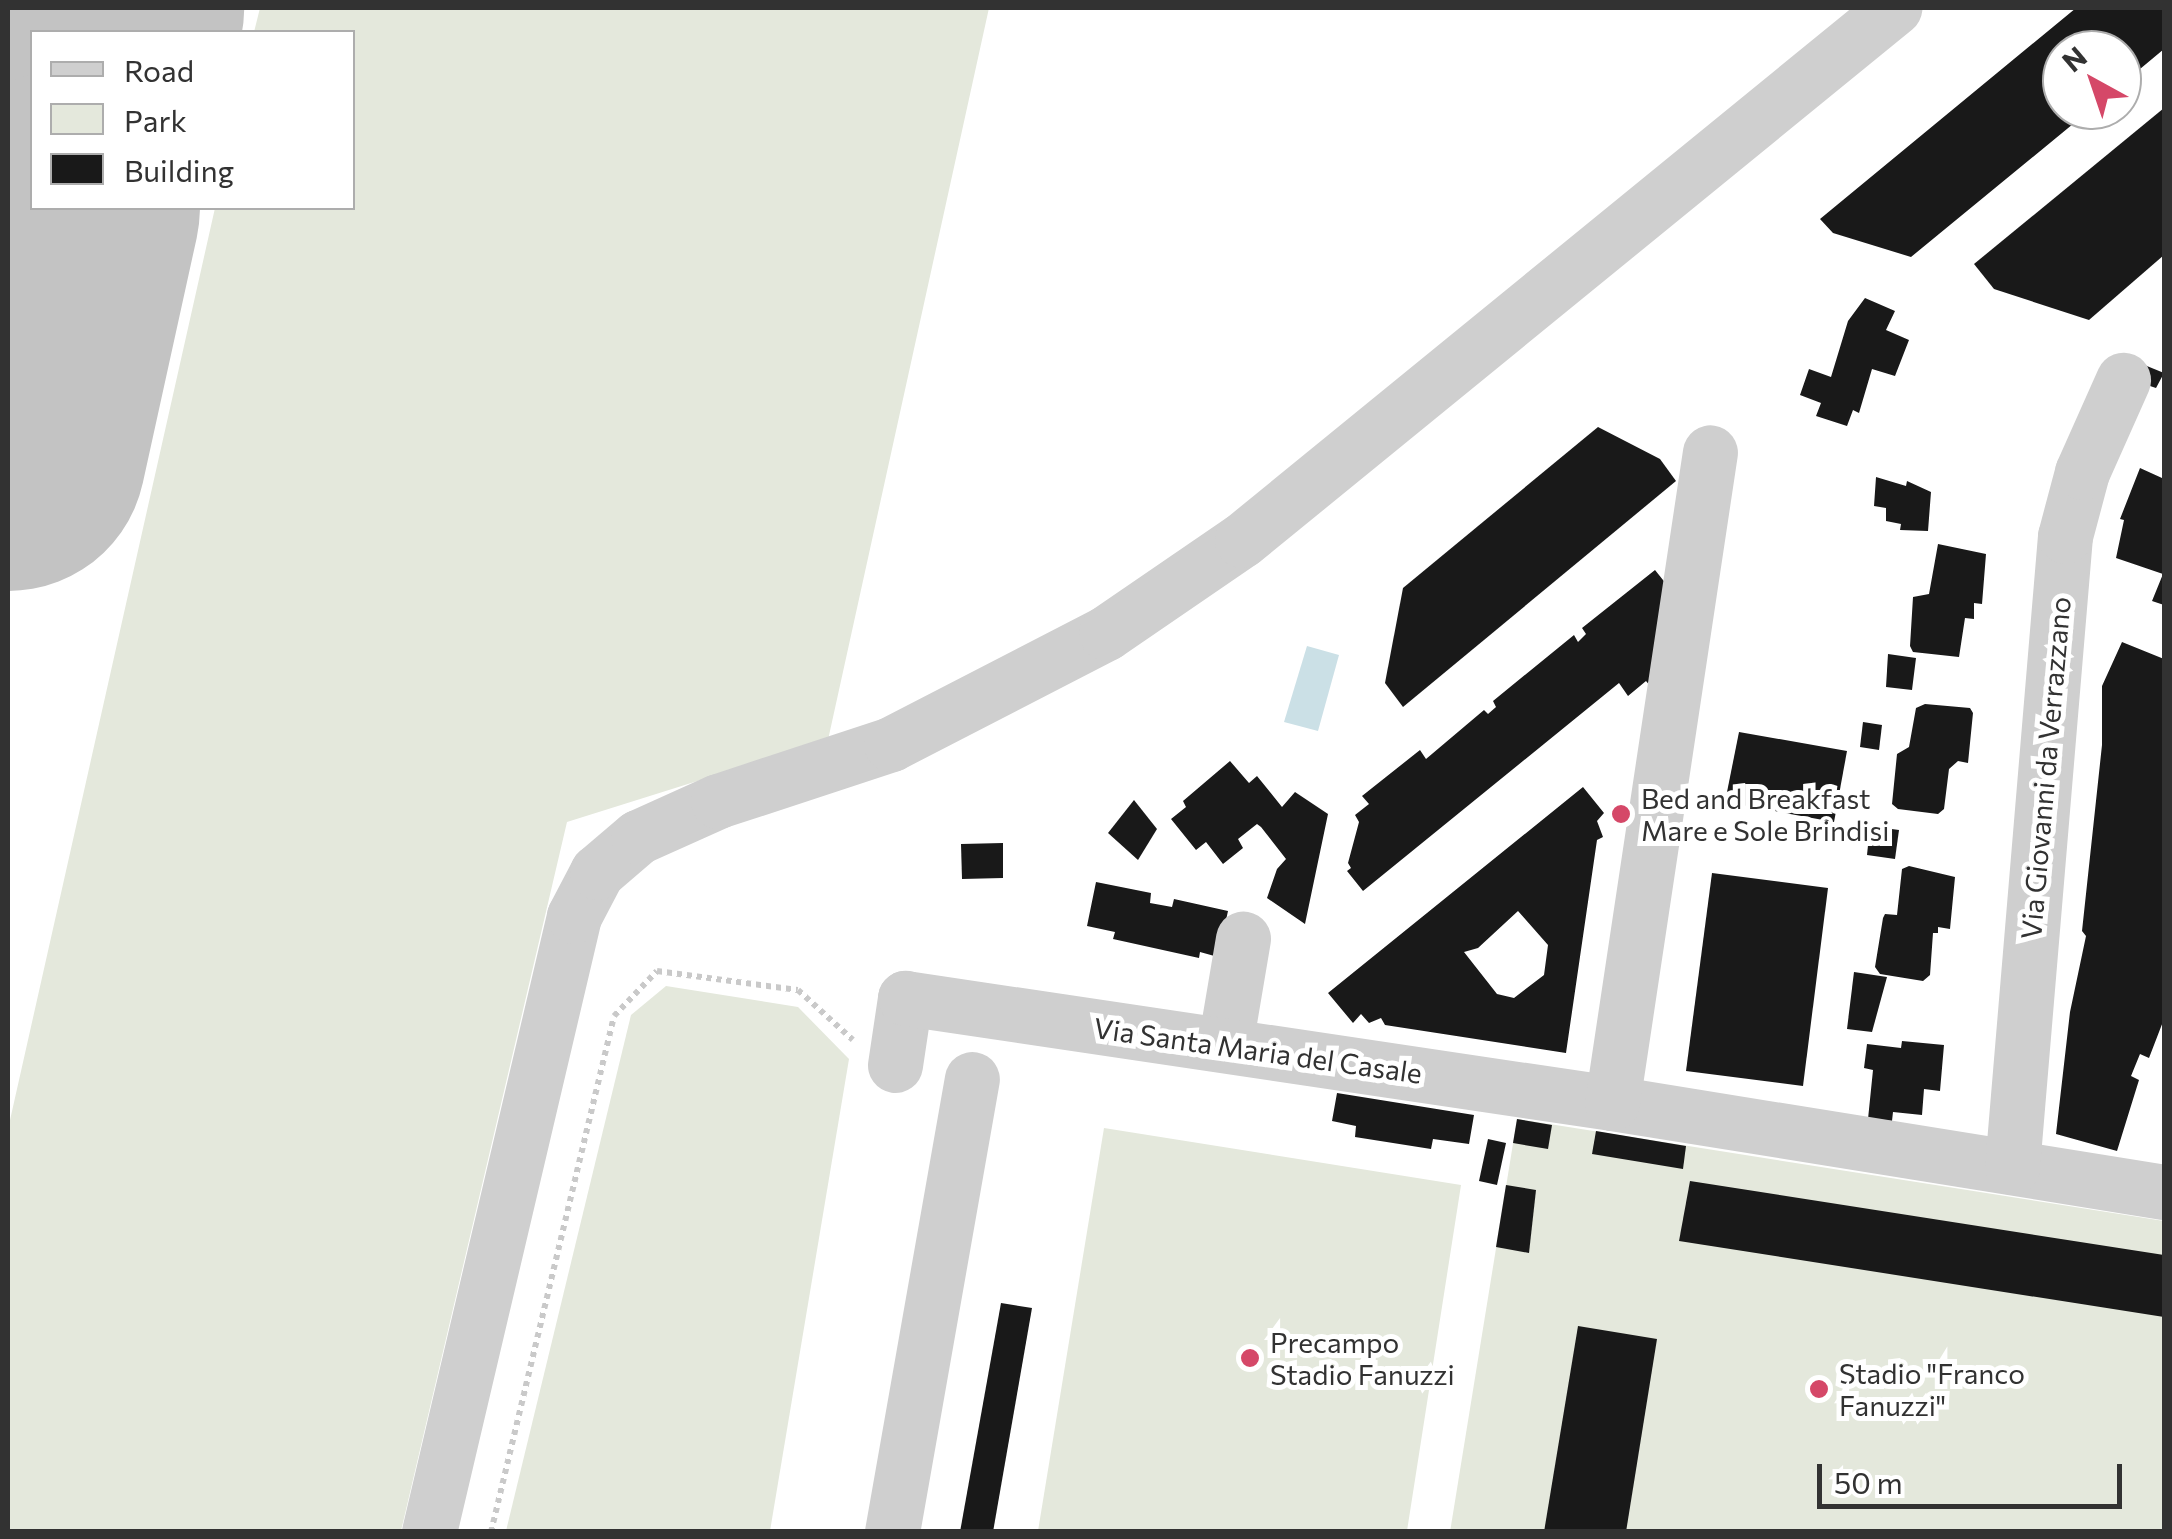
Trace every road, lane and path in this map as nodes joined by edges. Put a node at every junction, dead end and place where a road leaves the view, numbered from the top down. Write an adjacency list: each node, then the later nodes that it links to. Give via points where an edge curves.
1 (1894, 8): 11 (street, via 1258,527 1106,633 891,744 718,801 638,837 597,872 574,916)
2 (2123, 380): 9 (street, Via Giovanni da Verrazzano, via 2082,472 2065,536)
3 (1710, 452): 8 (street)
4 (1243, 939): 5 (street)
5 (1225, 1045): 6 (street, Via Santa Maria del Casale, via 905,998); 8 (street, Via Santa Maria del Casale)
6 (880, 1058): 12 (path, via 798,990 657,971 614,1016)
7 (972, 1079): 13 (street)
8 (1612, 1102): 9 (street, Via Santa Maria del Casale)
9 (2012, 1167): 10 (street, Via Santa Maria del Casale)
10 (2164, 1192)
11 (428, 1532)
12 (490, 1532)
13 (892, 1532)

